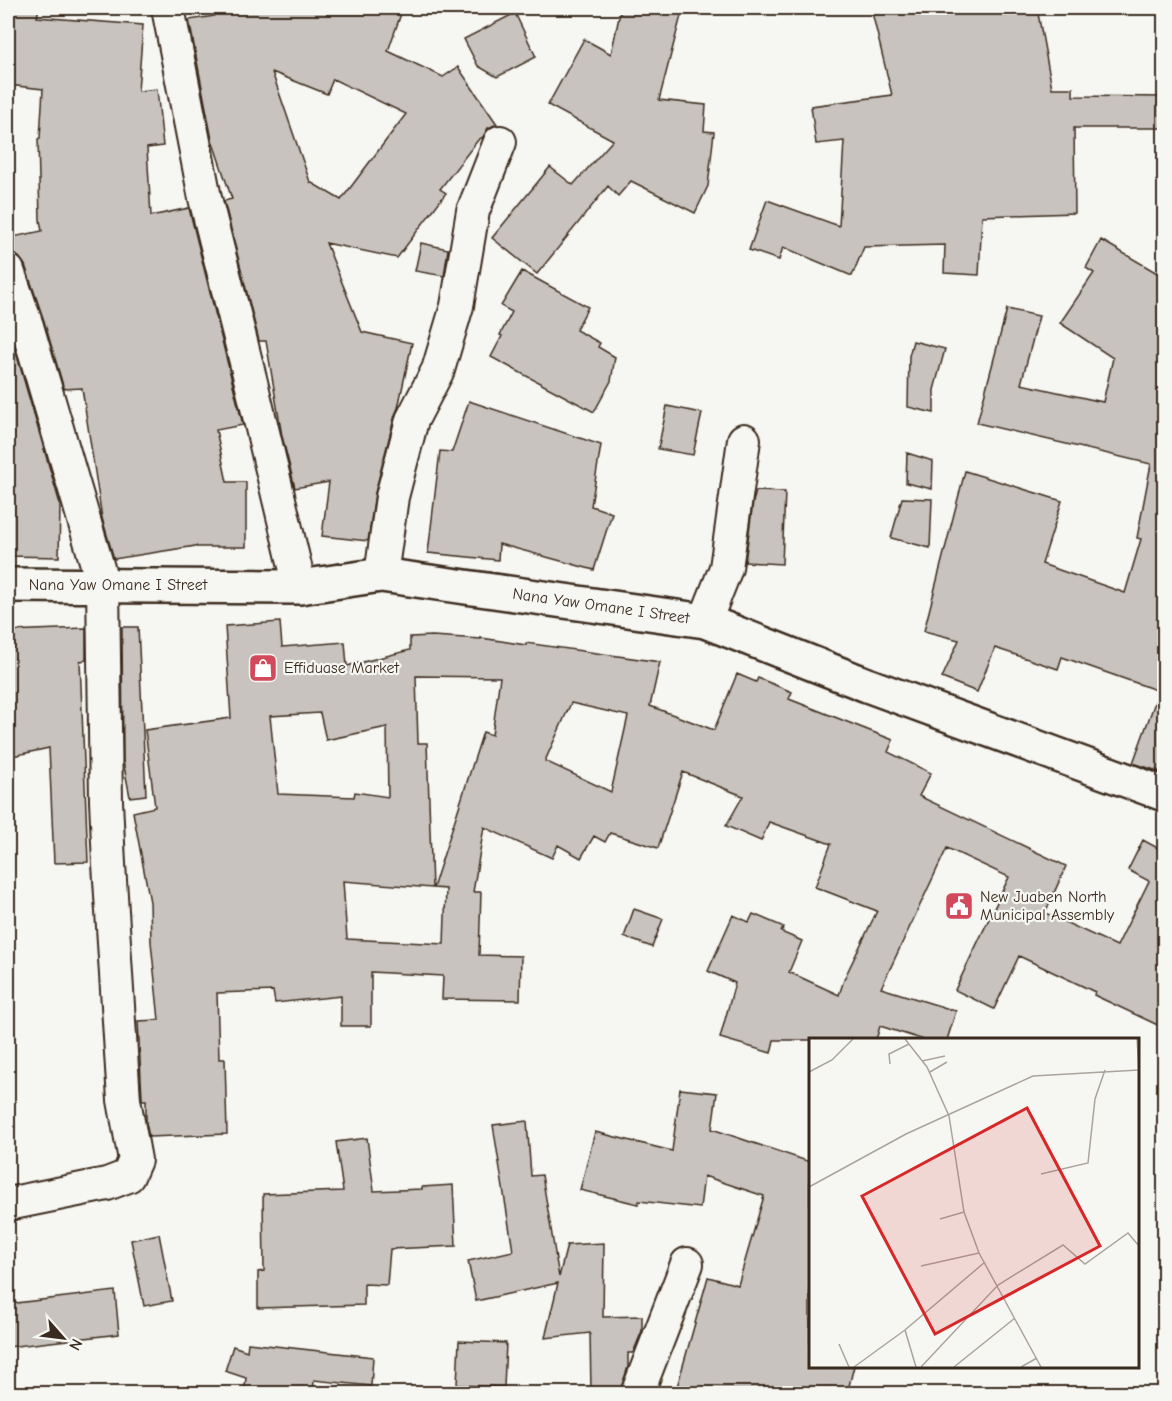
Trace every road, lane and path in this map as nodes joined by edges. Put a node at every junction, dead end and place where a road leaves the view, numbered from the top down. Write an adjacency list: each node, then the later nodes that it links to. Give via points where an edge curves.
1 (168, 8): 8 (street, via 205,198)
2 (500, 142): 5 (street, via 473,211 457,306 438,370 412,420 392,497)
3 (8, 271): 7 (street)
4 (744, 440): 9 (street, via 726,568)
5 (381, 575): 8 (main road, Nana Yaw Omane I Street); 9 (main road, Nana Yaw Omane I Street)
6 (8, 585): 7 (main road, Nana Yaw Omane I Street)
7 (103, 585): 8 (main road, Nana Yaw Omane I Street); 11 (street, via 108,833 124,1100 135,1160 128,1176 107,1184)
8 (300, 587)
9 (705, 621): 10 (main road, Nana Yaw Omane I Street)
10 (1164, 794)
11 (8, 1204)
12 (687, 1264): 13 (street)
13 (637, 1394)

